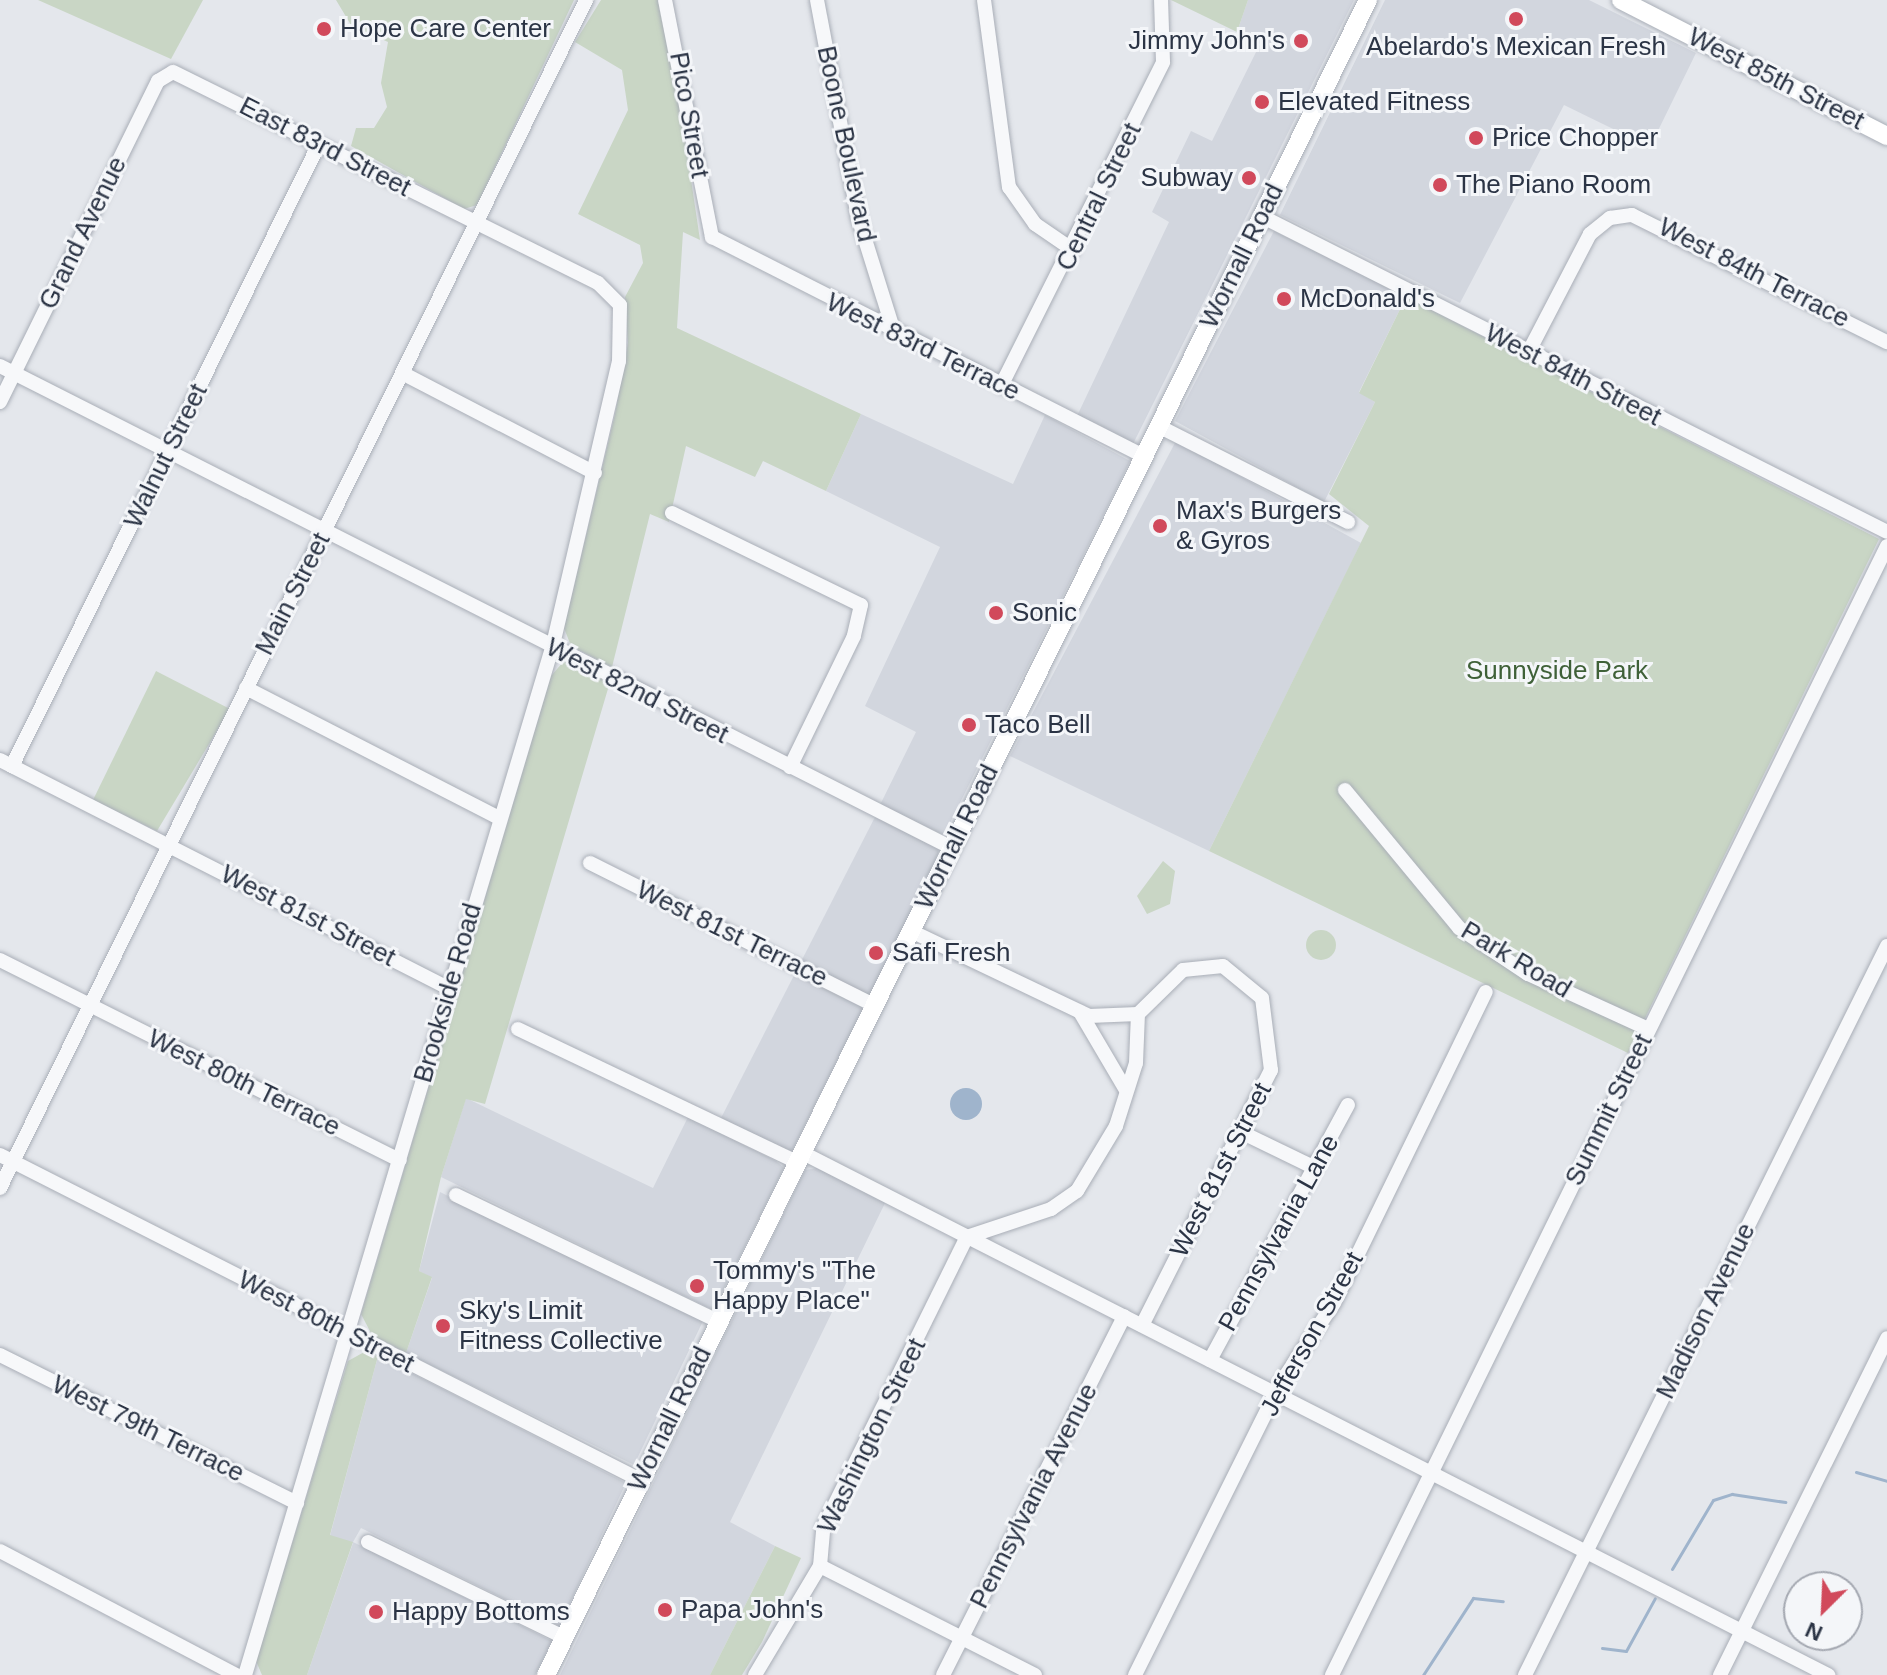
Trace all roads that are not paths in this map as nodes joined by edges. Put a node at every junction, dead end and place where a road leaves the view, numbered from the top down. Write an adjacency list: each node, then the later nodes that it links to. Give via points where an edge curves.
1 (586, 0): 12 (street, Main Street)
2 (665, 0): 13 (street, Pico Street)
3 (817, 0): 16 (street, Boone Boulevard, via 858,217)
4 (984, 0): 14 (street, via 1009,187 1035,224)
5 (1161, 0): 14 (street, Central Street, via 1163,62)
6 (1368, 0): 11 (main road, Wornall Road)
7 (1621, 0): 9 (main road, West 85th Street)
8 (173, 72): 10 (street, East 83rd Street); 20 (street, Grand Avenue, via 158,81)
9 (1887, 136)
10 (318, 146): 12 (street, East 83rd Street); 25 (street, Walnut Street)
11 (1261, 216): 18 (street, West 84th Street); 24 (main road, Wornall Road)
12 (477, 223): 15 (street, East 83rd Street, via 598,283); 21 (street, Main Street)
13 (709, 230): 16 (street, West 83rd Terrace, via 725,249)
14 (1073, 250): 22 (street, Central Street)
15 (620, 305): 27 (street, Brookside Road, via 619,361)
16 (894, 332): 22 (street, West 83rd Terrace)
17 (1887, 342): 18 (street, West 84th Terrace, via 1645,217 1619,217 1590,234)
18 (1528, 353): 31 (street, West 84th Street)
19 (0, 366): 20 (street, West 82nd Street)
20 (14, 373): 23 (street, Grand Avenue); 25 (street, West 82nd Street)
21 (404, 374): 27 (street); 30 (street, Main Street)
22 (1001, 386): 26 (street, West 83rd Terrace)
23 (0, 402)
24 (1158, 426): 26 (main road, Wornall Road); 29 (street)
25 (168, 451): 30 (street, West 82nd Street); 35 (street, Walnut Street)
26 (1143, 456): 40 (main road, Wornall Road)
27 (595, 473): 33 (street, Brookside Road)
28 (672, 513): 36 (street, via 861,605 854,636)
29 (1348, 522)
30 (325, 531): 33 (street, West 82nd Street); 34 (street, Main Street)
31 (1887, 532)
32 (1887, 546): 52 (street, Summit Street)
33 (552, 648): 36 (street, West 82nd Street); 38 (street, Brookside Road)
34 (246, 688): 38 (street); 39 (street, Main Street)
35 (6, 763): 39 (street, West 81st Street)
36 (790, 767): 40 (street, West 82nd Street)
37 (1345, 790): 52 (street, Park Road, via 1459,928 1528,974)
38 (499, 818): 45 (street, Brookside Road)
39 (167, 845): 45 (street, West 81st Street); 48 (street, Main Street)
40 (952, 848): 42 (main road, Wornall Road)
41 (590, 863): 47 (street, West 81st Terrace)
42 (911, 931): 47 (main road, Wornall Road); 49 (street)
43 (1887, 946): 76 (street, Madison Avenue)
44 (0, 960): 48 (street, West 80th Terrace)
45 (448, 988): 58 (street, Brookside Road)
46 (1486, 992): 70 (street, Jefferson Street, via 1334,1303)
47 (874, 1005): 56 (main road, Wornall Road)
48 (89, 1006): 57 (street, Main Street); 58 (street, West 80th Terrace)
49 (1080, 1012): 50 (street, via 1106,1019); 53 (street)
50 (1138, 1014): 53 (street, via 1136,1063); 55 (street, West 81st Street, via 1160,986 1195,966 1223,966 1256,987 1272,1035 1271,1070)
51 (518, 1029): 56 (street)
52 (1648, 1029): 71 (street, Summit Street)
53 (1126, 1090): 62 (street, via 1099,1161 1077,1191 1051,1209)
54 (1348, 1105): 59 (street, Pennsylvania Lane)
55 (1241, 1132): 59 (street); 65 (street, West 81st Street)
56 (799, 1157): 62 (street); 64 (main road, Wornall Road)
57 (6, 1158): 60 (street, Main Street); 66 (street, West 80th Street)
58 (400, 1160): 66 (street, Brookside Road)
59 (1315, 1168): 69 (street, Pennsylvania Lane)
60 (0, 1188)
61 (456, 1195): 64 (street)
62 (967, 1237): 63 (street); 77 (street, Washington Street, via 823,1528)
63 (1124, 1316): 65 (street); 80 (street, Pennsylvania Avenue)
64 (718, 1321): 72 (main road, Wornall Road)
65 (1142, 1325): 69 (street)
66 (348, 1334): 72 (street, West 80th Street); 73 (street, Brookside Road)
67 (1887, 1338): 78 (street)
68 (0, 1355): 73 (street, West 79th Terrace)
69 (1210, 1360): 70 (street)
70 (1277, 1393): 71 (street); 87 (street, Jefferson Street)
71 (1432, 1473): 76 (street); 88 (street, Summit Street)
72 (640, 1480): 79 (main road, Wornall Road)
73 (297, 1503): 82 (street, Brookside Road)
74 (368, 1542): 79 (street)
75 (0, 1551): 81 (street)
76 (1587, 1552): 78 (street); 89 (street, Madison Avenue)
77 (820, 1566): 80 (street); 84 (street, Washington Street)
78 (1742, 1631): 90 (street); 91 (street)
79 (564, 1637): 83 (main road, Wornall Road)
80 (962, 1639): 85 (street, Pennsylvania Avenue); 86 (street)
81 (236, 1675)
82 (245, 1675)
83 (546, 1675)
84 (755, 1675)
85 (943, 1675)
86 (1035, 1675)
87 (1135, 1675)
88 (1332, 1675)
89 (1525, 1675)
90 (1720, 1675)
91 (1828, 1675)

